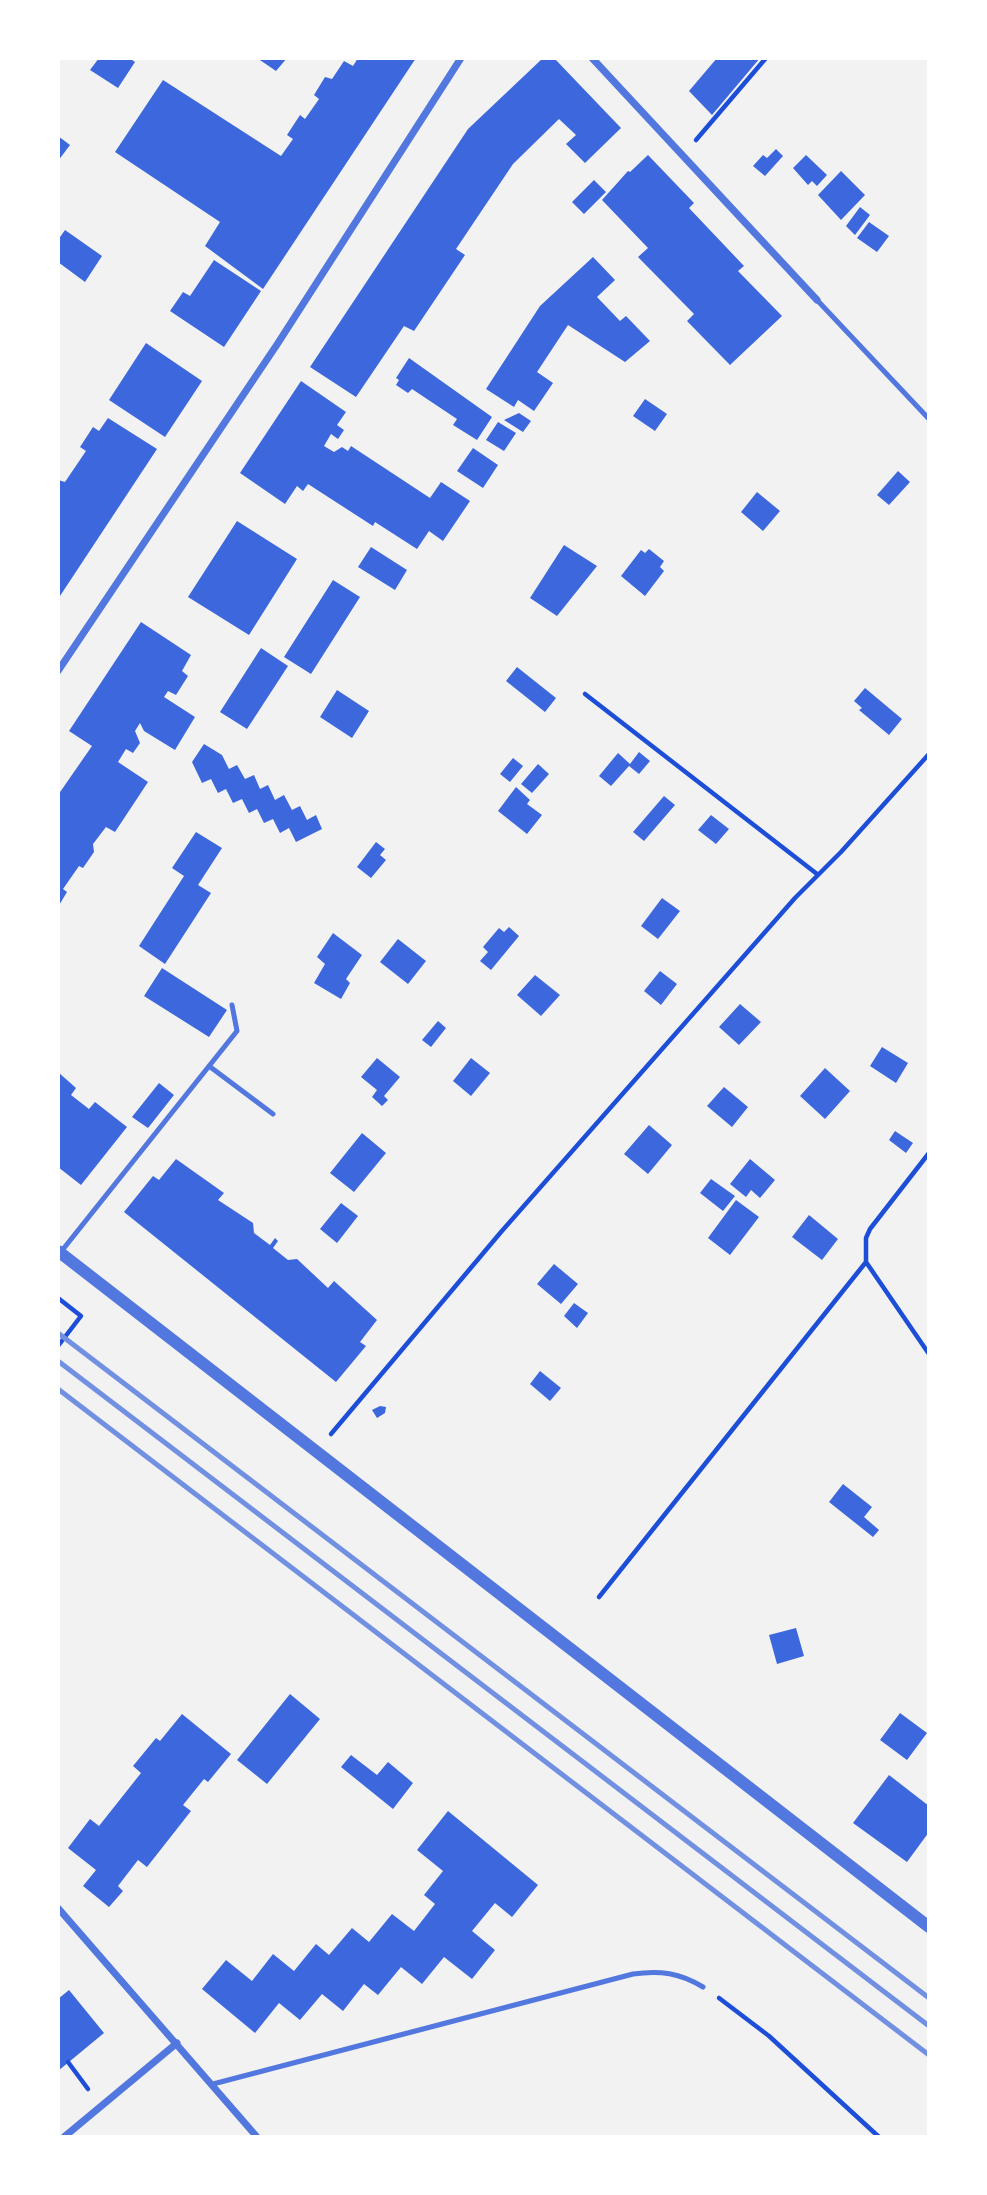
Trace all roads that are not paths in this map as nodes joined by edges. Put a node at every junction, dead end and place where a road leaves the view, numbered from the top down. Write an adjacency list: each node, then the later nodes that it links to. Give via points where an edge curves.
1 (461, 58): 5 (street, via 278,343)
2 (592, 58): 3 (street)
3 (817, 300): 4 (lane)
4 (929, 419)
5 (58, 671)
6 (232, 1005): 7 (lane, via 237,1031)
7 (209, 1066): 8 (lane); 9 (lane)
8 (273, 1114)
9 (59, 1252): 11 (street)
10 (58, 1908): 13 (street)
11 (929, 1927)
12 (703, 1987): 14 (lane, via 681,1974 633,1974)
13 (177, 2043): 14 (street); 15 (street)
14 (213, 2084): 16 (street)
15 (64, 2137)
16 (257, 2137)

